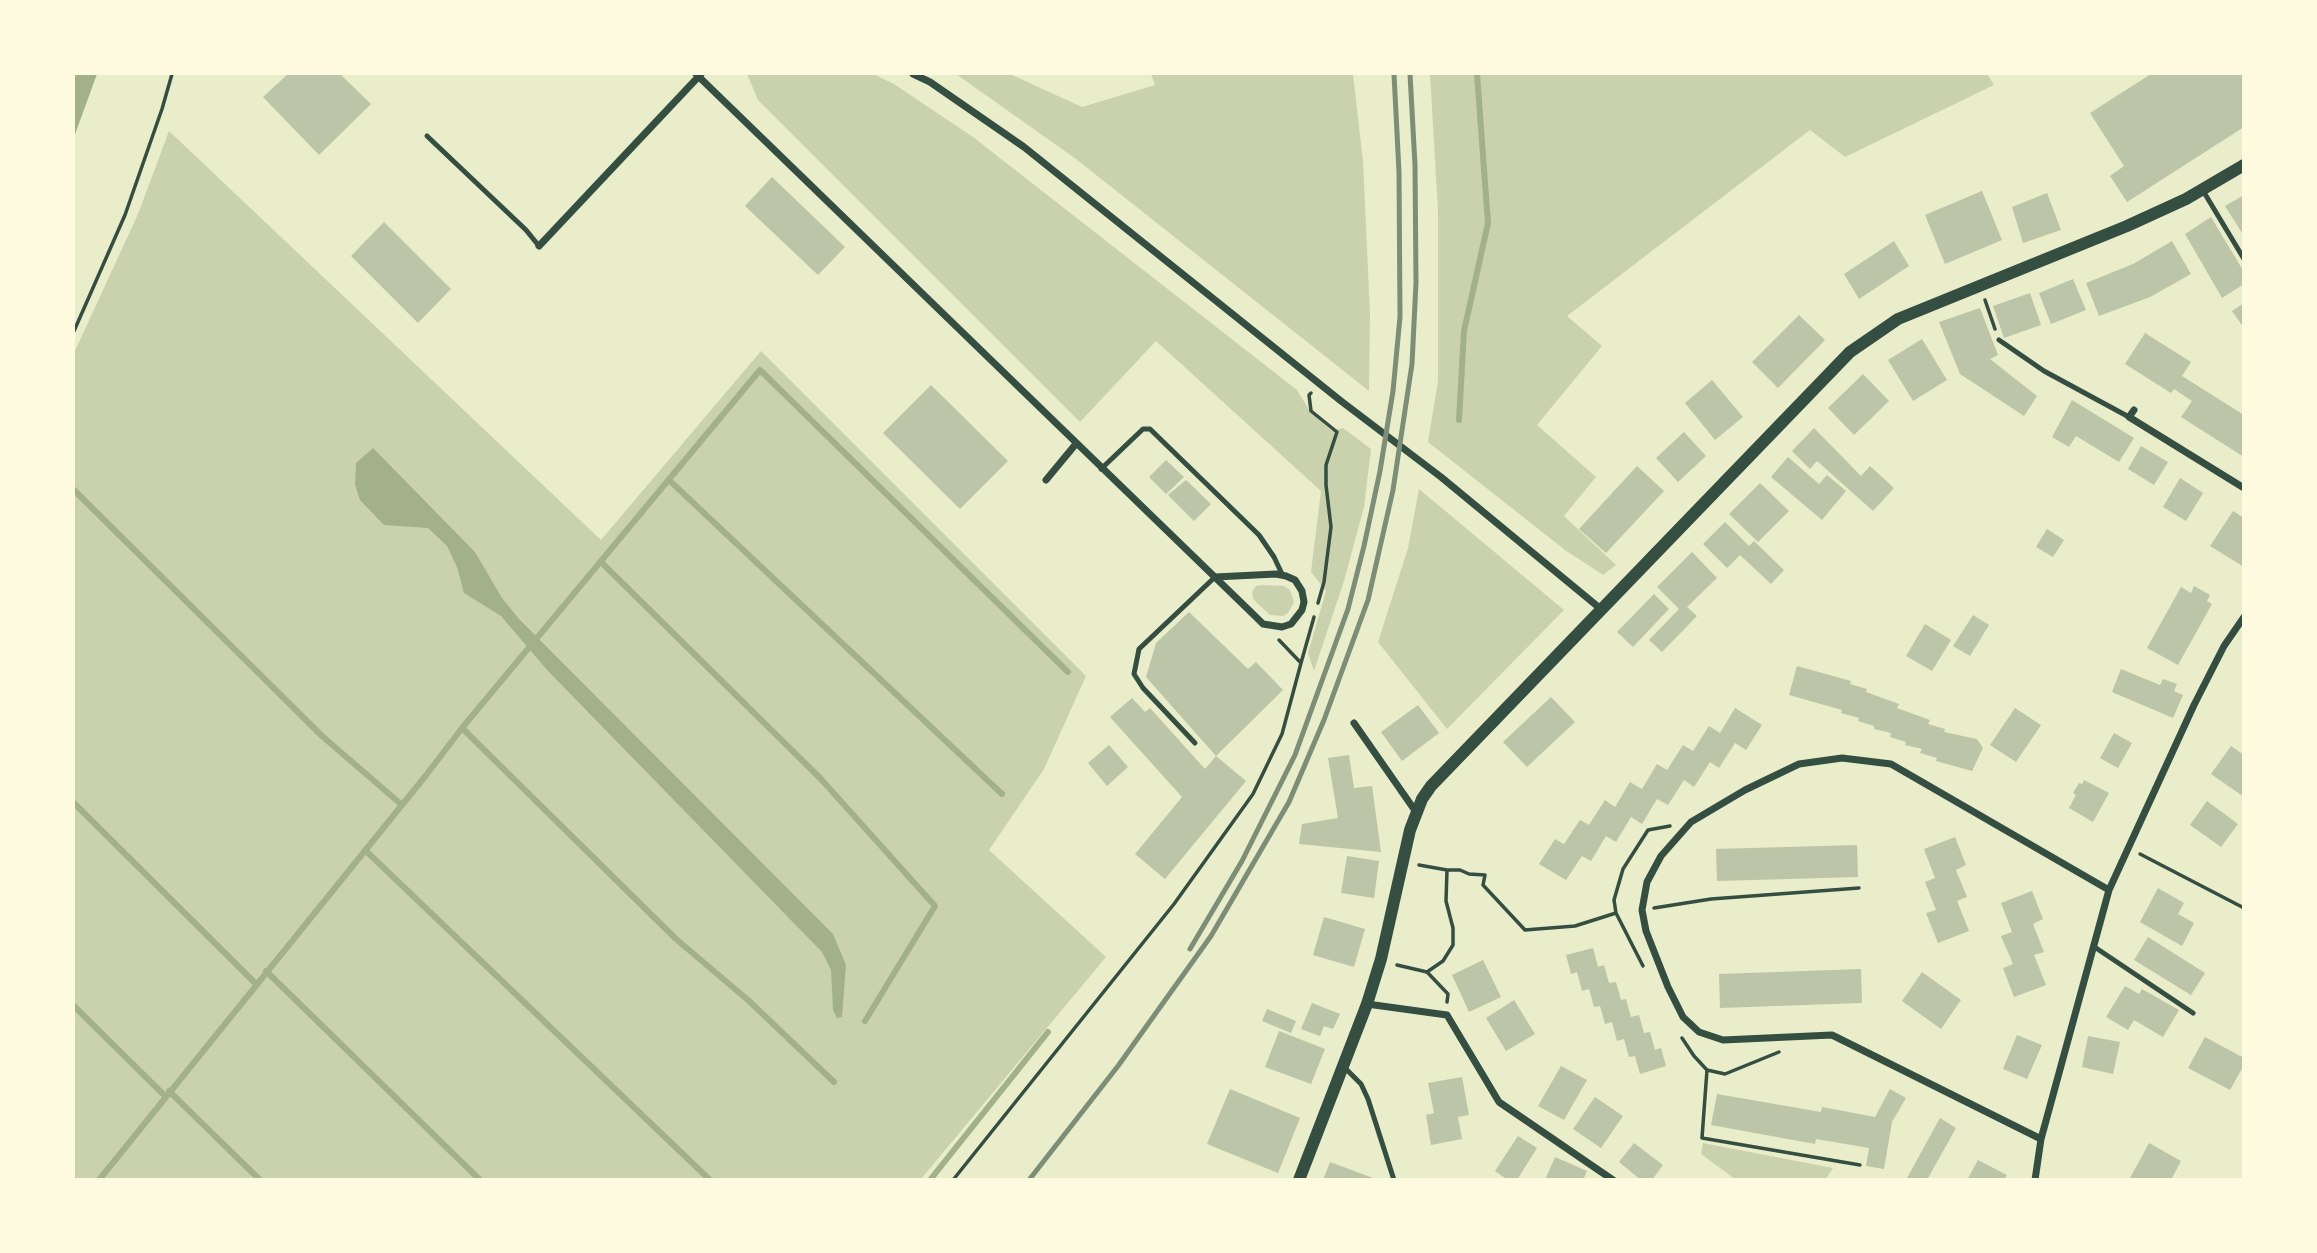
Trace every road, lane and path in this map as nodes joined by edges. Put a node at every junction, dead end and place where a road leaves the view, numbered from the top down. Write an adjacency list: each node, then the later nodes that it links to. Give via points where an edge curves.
1 (172, 74): 10 (path, via 125,215)
2 (699, 74): 7 (street); 14 (street)
3 (913, 74): 20 (street, via 1024,147)
4 (427, 136): 7 (lane)
5 (2244, 164): 6 (street)
6 (2202, 189): 8 (lane); 9 (street, via 2127,226)
7 (539, 246)
8 (2244, 259)
9 (1980, 285): 11 (path); 20 (street, via 1898,319 1850,352)
10 (74, 331)
11 (1999, 340): 13 (lane, via 2044,370)
12 (1311, 411): 23 (path, via 1337,432 1326,465 1331,527 1324,582)
13 (2131, 413): 17 (street)
14 (1075, 444): 15 (street); 16 (street)
15 (1101, 469): 18 (lane, via 1143,429 1150,429 1259,535); 19 (street)
16 (1045, 480)
17 (2244, 488)
18 (1282, 574): 19 (street); 22 (street, via 1300,586 1304,602 1291,624)
19 (1215, 577): 22 (street, via 1264,624); 25 (lane, via 1139,649 1134,674)
20 (1602, 610): 26 (street, via 1431,786)
21 (2244, 617): 28 (street, via 2194,705)
22 (1276, 628): 23 (path, via 1278,639)
23 (1301, 663): 47 (path, via 1282,734 1253,794 1174,904)
24 (1354, 723): 26 (street)
25 (1195, 743)
26 (1416, 812): 29 (street)
27 (1691, 822): 32 (street, via 1799,764 1842,758 1891,764); 34 (street, via 1661,856 1647,882); 35 (path, via 1648,830 1623,869 1614,900)
28 (2129, 848): 32 (street); 33 (path)
29 (1403, 862): 30 (path); 38 (street)
30 (1447, 870): 36 (path, via 1485,875 1483,885 1525,930); 39 (path, via 1453,946 1443,961)
31 (1859, 888): 34 (path, via 1712,899)
32 (2109, 890): 37 (street)
33 (2244, 908)
34 (1642, 910): 45 (street, via 1668,987 1684,1017 1699,1032 1723,1040 1832,1035)
35 (1616, 913)
36 (1584, 923)
37 (2094, 946): 41 (lane); 45 (street)
38 (1381, 960): 39 (path); 40 (street)
39 (1427, 972): 42 (path, via 1448,994)
40 (1367, 1003): 42 (street); 43 (street)
41 (2193, 1013)
42 (1447, 1015): 50 (street, via 1499,1102)
43 (1343, 1066): 48 (street); 49 (lane, via 1368,1099)
44 (1707, 1070): 46 (path, via 1702,1138)
45 (2041, 1139): 51 (street)
46 (1860, 1165)
47 (953, 1180)
48 (1299, 1180)
49 (1394, 1180)
50 (1613, 1180)
51 (2035, 1180)

